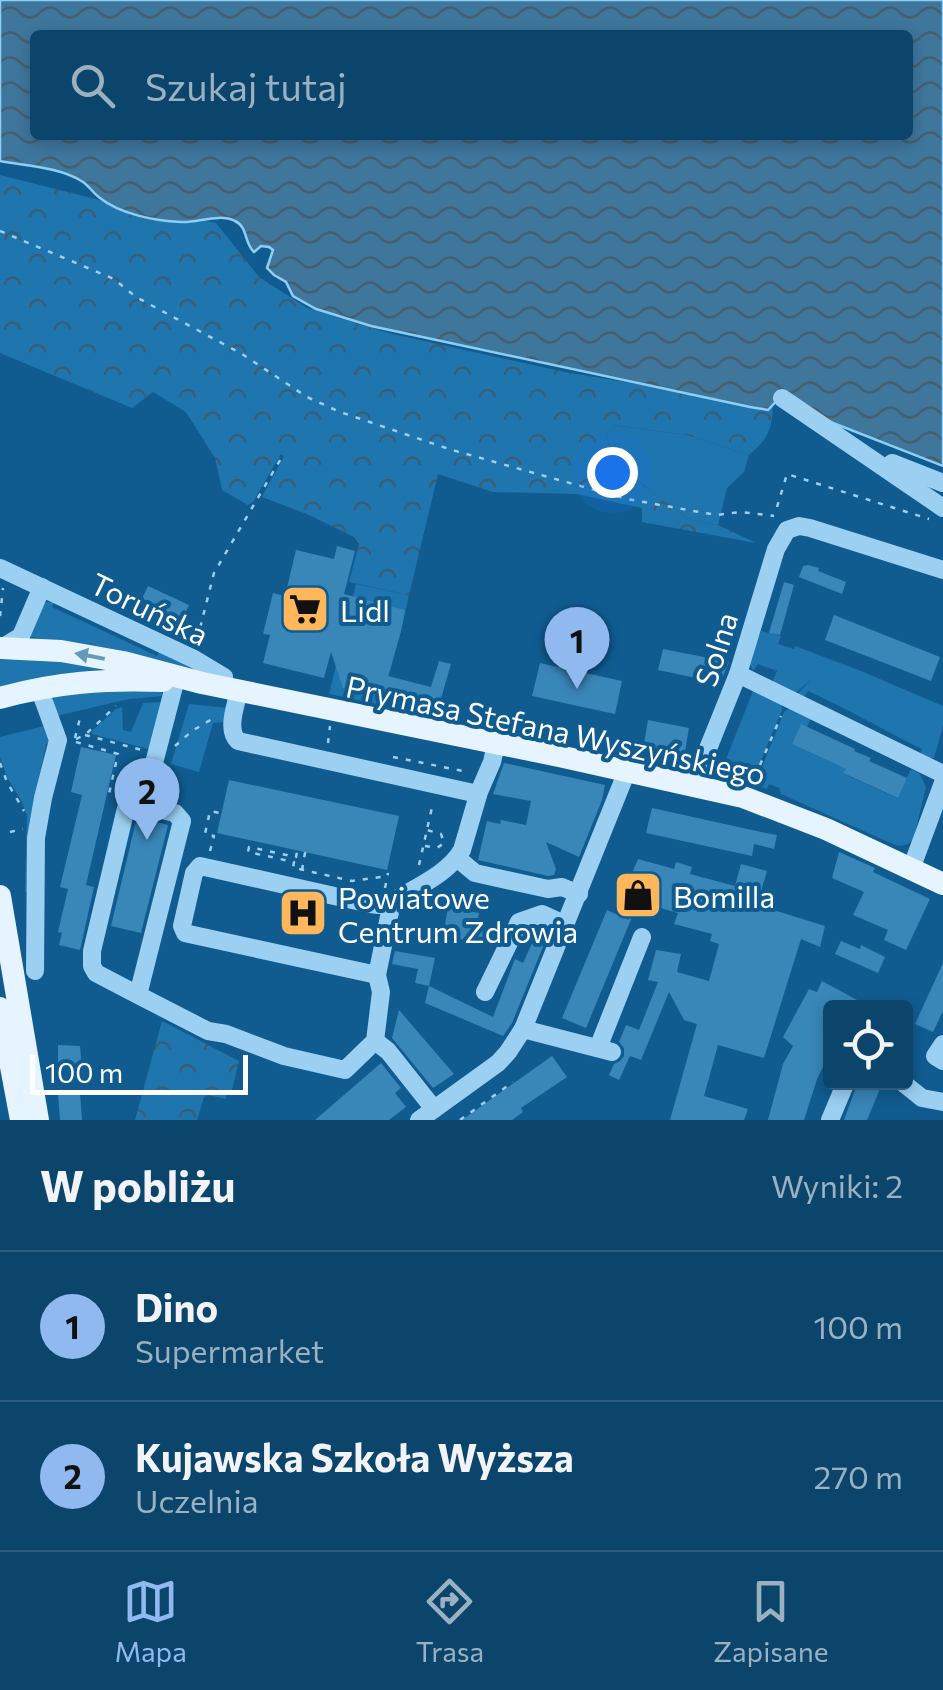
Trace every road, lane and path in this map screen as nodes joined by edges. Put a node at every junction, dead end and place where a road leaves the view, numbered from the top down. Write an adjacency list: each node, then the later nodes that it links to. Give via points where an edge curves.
1 (0, 231): 8 (path, via 114,279 340,412 626,499)
2 (782, 398): 3 (street)
3 (857, 449): 5 (street); 7 (street)
4 (283, 455): 13 (path, via 212,578)
5 (943, 483)
6 (777, 507): 9 (path, via 787,474)
7 (943, 508)
8 (780, 523): 11 (street); 15 (street, Solna)
9 (943, 523)
10 (0, 568): 12 (street, Toruńska)
11 (943, 570)
12 (42, 587): 14 (street, Toruńska, via 22,636); 18 (street, Toruńska, via 194,658 224,677)
13 (196, 646)
14 (1, 648): 16 (main road, Prymasa Stefana Wyszyńskiego, one-way to 14, via 82,654)
15 (738, 674): 32 (street); 35 (street, Solna)
16 (176, 678): 17 (main road, Prymasa Stefana Wyszyńskiego); 18 (main road, Prymasa Stefana Wyszyńskiego); 28 (street)
17 (39, 688): 19 (main road, Prymasa Stefana Wyszyńskiego); 55 (street, via 58,740 36,838)
18 (225, 693): 27 (main road, Prymasa Stefana Wyszyńskiego); 28 (path, via 203,723); 34 (street, Toruńska, via 238,741)
19 (0, 698)
20 (116, 706): 24 (path)
21 (81, 714): 24 (path, via 74,736)
22 (781, 716): 30 (path)
23 (331, 723): 26 (path)
24 (85, 735): 28 (path)
25 (75, 742): 37 (path, via 118,754 109,794)
26 (327, 744)
27 (496, 744): 31 (main road, Prymasa Stefana Wyszyńskiego); 34 (street)
28 (164, 753): 37 (street)
29 (380, 755): 34 (path)
30 (760, 765)
31 (627, 772): 35 (main road, Prymasa Stefana Wyszyńskiego); 50 (street)
32 (943, 774)
33 (943, 784): 45 (street)
34 (482, 785): 43 (street)
35 (693, 786): 45 (main road, Prymasa Stefana Wyszyńskiego, via 788,812)
36 (433, 803): 40 (path)
37 (137, 804): 58 (street, via 182,820); 58 (street, via 126,808 91,962 96,974)
38 (220, 813): 44 (path, via 210,811 205,834 214,836)
39 (20, 822): 41 (path, via 23,829)
40 (427, 830): 42 (path); 42 (path, via 444,842)
41 (10, 832)
42 (424, 846): 47 (path)
43 (457, 858): 50 (street, via 475,874); 52 (street)
44 (206, 867): 52 (street, via 370,904); 56 (street, via 194,873 185,932)
45 (911, 869): 49 (main road, Prymasa Stefana Wyszyńskiego)
46 (302, 870): 46 (path, via 294,862 248,852 249,847 306,854); 48 (path, via 352,881)
47 (418, 874)
48 (388, 876)
49 (943, 884)
50 (579, 894): 53 (street)
51 (0, 896): 70 (main road)
52 (392, 902): 56 (street)
53 (566, 925): 57 (street, via 542,914 519,922); 60 (street)
54 (642, 938): 60 (street, via 605,1050)
55 (35, 971)
56 (376, 975): 61 (street, via 381,992)
57 (485, 992)
58 (138, 994): 61 (street, via 208,1031 345,1070)
59 (0, 1008): 69 (main road)
60 (524, 1030): 68 (street, via 498,1062)
61 (374, 1040): 68 (street, via 388,1051)
62 (943, 1044): 63 (street, via 935,1056)
63 (943, 1062)
64 (513, 1082): 71 (path)
65 (843, 1090): 72 (street)
66 (912, 1090): 67 (street)
67 (943, 1102): 73 (street)
68 (426, 1114)
69 (21, 1120)
70 (38, 1120)
71 (460, 1120)
72 (830, 1120)
73 (930, 1120)

